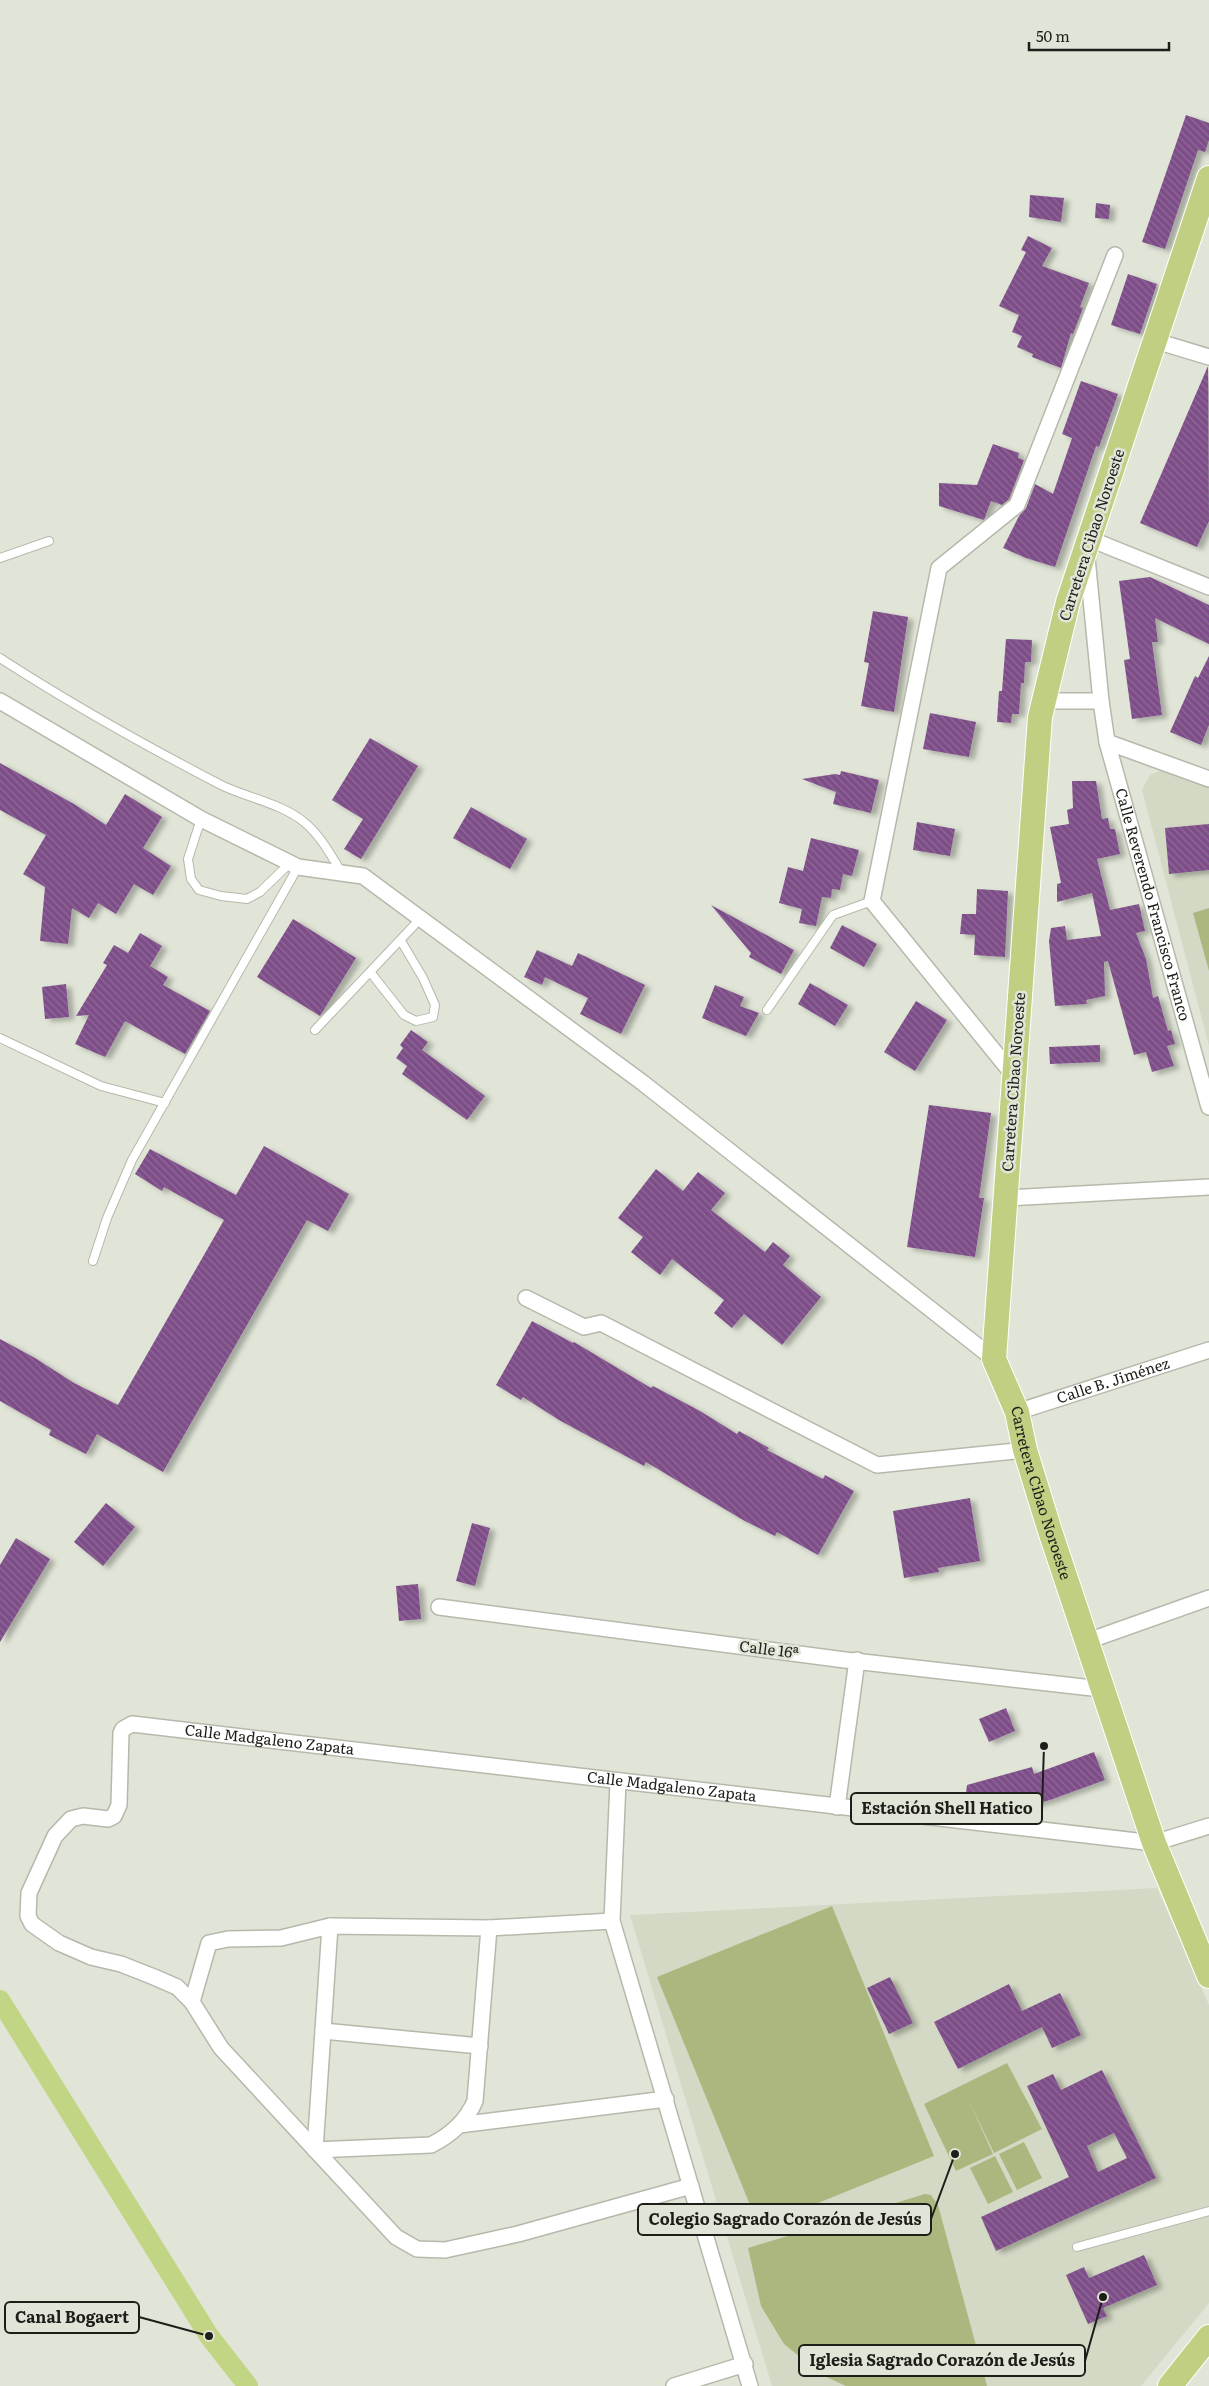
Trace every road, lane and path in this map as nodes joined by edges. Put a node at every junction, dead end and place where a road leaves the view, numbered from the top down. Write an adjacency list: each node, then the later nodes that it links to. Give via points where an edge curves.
1 (1209, 178): 3 (main road, Carretera Cibao Noroeste)
2 (1115, 255): 18 (street, via 1017,505 939,568)
3 (1156, 341): 4 (street); 6 (main road, Carretera Cibao Noroeste)
4 (1209, 356)
5 (50, 541): 7 (lane)
6 (1088, 545): 8 (street); 10 (main road, Carretera Cibao Noroeste, via 1068,602); 11 (street, Calle Reverendo Francisco Franco)
7 (0, 558)
8 (1209, 587)
9 (0, 658): 17 (lane, via 191,769 239,794 302,820 321,839)
10 (1045, 701): 11 (street); 25 (main road, Carretera Cibao Noroeste, via 1040,716)
11 (1100, 701): 13 (street, Calle Reverendo Francisco Franco)
12 (0, 702): 15 (street)
13 (1107, 742): 14 (street); 27 (street, Calle Reverendo Francisco Franco)
14 (1208, 777)
15 (201, 819): 16 (street); 16 (lane, via 188,860 190,879 199,890 248,899)
16 (294, 865): 17 (street); 26 (lane)
17 (342, 873): 19 (street, via 363,876)
18 (872, 901): 22 (lane, via 833,915); 25 (street)
19 (420, 919): 20 (lane); 33 (street, via 643,1083)
20 (400, 941): 21 (lane); 21 (lane, via 435,1005 433,1017 416,1021 404,1015)
21 (371, 973): 23 (lane)
22 (766, 1010)
23 (315, 1030)
24 (0, 1038): 26 (lane, via 101,1086)
25 (1016, 1078): 29 (main road, Carretera Cibao Noroeste)
26 (165, 1103): 30 (lane, via 126,1174)
27 (1209, 1107)
28 (1209, 1187): 29 (street)
29 (1006, 1198): 33 (main road, Carretera Cibao Noroeste)
30 (93, 1261)
31 (526, 1298): 35 (street, via 584,1327 600,1323 877,1465)
32 (1209, 1350): 34 (street, Calle B. Jiménez)
33 (994, 1359): 34 (main road, Carretera Cibao Noroeste)
34 (1017, 1412): 35 (main road, Carretera Cibao Noroeste)
35 (1026, 1450): 38 (main road, Carretera Cibao Noroeste)
36 (1209, 1598): 38 (street)
37 (439, 1607): 39 (street, Calle 16ª)
38 (1085, 1642): 40 (main road, Carretera Cibao Noroeste)
39 (857, 1660): 40 (street, Calle 16ª); 42 (street)
40 (1100, 1689): 44 (main road, Carretera Cibao Noroeste)
41 (618, 1782): 42 (street, Calle Madgaleno Zapata); 45 (street); 49 (street, Calle Madgaleno Zapata, via 132,1724 121,1734 119,1805 114,1816 108,1819 83,1816 71,1819 55,1836 29,1892 28,1916 32,1924 60,1943 91,1958 121,1964 154,1977 177,1988)
42 (837, 1807): 44 (street, Calle Madgaleno Zapata)
43 (1209, 1826): 44 (street, Calle Madgaleno Zapata)
44 (1154, 1843): 48 (main road, Carretera Cibao Noroeste)
45 (612, 1921): 47 (street); 52 (street)
46 (330, 1926): 47 (street); 49 (street, via 281,1938 228,1939 209,1943); 50 (street)
47 (489, 1928): 51 (street)
48 (1209, 1976)
49 (192, 2002): 54 (street, via 221,2048)
50 (322, 2031): 51 (street); 54 (street)
51 (480, 2046): 53 (street, via 475,2101)
52 (666, 2099): 53 (street); 55 (street)
53 (459, 2126): 54 (street, via 431,2145)
54 (316, 2150): 55 (street, via 396,2236 417,2249 445,2250 518,2234)
55 (691, 2186): 59 (street)
56 (1209, 2211): 57 (lane)
57 (1077, 2247)
58 (1209, 2337): 62 (main road)
59 (744, 2364): 60 (street); 61 (street)
60 (674, 2386)
61 (750, 2386)
62 (1170, 2386)

